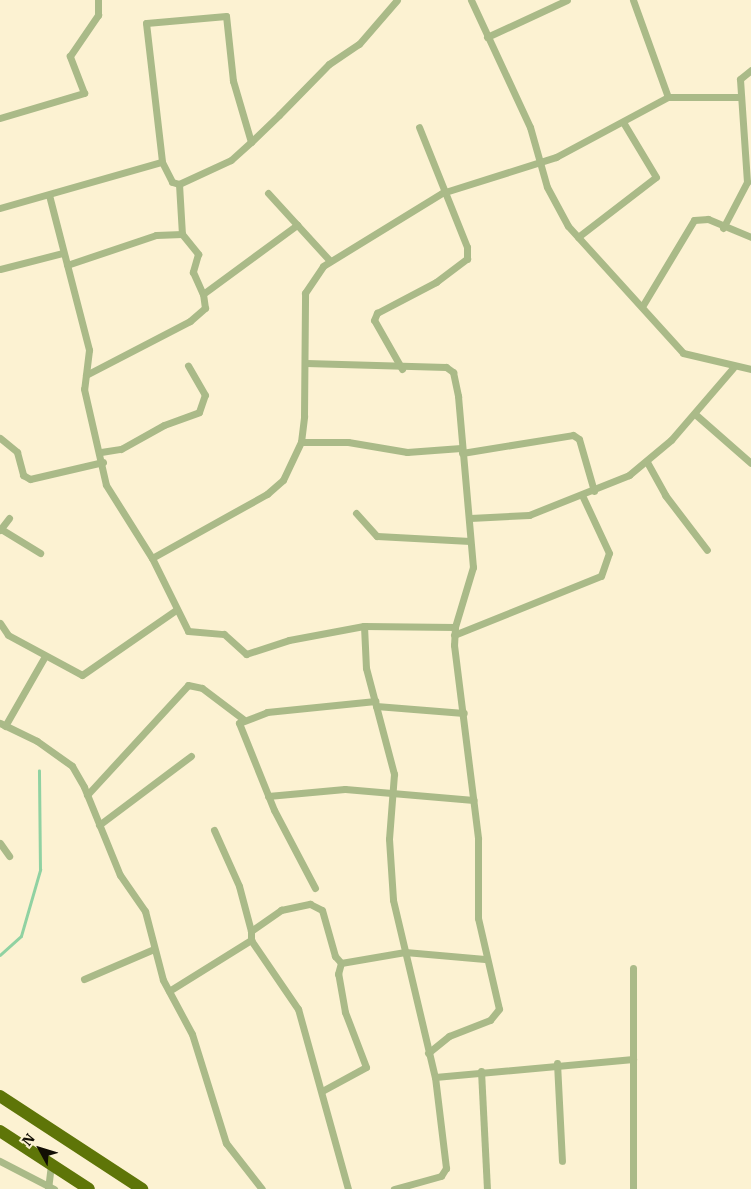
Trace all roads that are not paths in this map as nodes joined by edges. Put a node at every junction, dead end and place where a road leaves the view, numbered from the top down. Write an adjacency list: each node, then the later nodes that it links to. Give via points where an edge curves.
1 (98, 0): 10 (street, via 98,14 70,56 84,93)
2 (397, 0): 13 (street, via 359,44 329,64)
3 (471, 0): 6 (street)
4 (567, 0): 6 (street)
5 (633, 0): 9 (street)
6 (487, 36): 14 (street, via 530,127)
7 (751, 70): 8 (street, via 740,79)
8 (742, 97): 9 (street); 22 (street, via 747,182)
9 (668, 98): 11 (street)
10 (0, 118)
11 (623, 122): 14 (street); 24 (street, via 656,177)
12 (418, 127): 18 (street)
13 (251, 142): 15 (street, via 233,81 226,16 150,19 144,30); 16 (street, via 231,160)
14 (540, 161): 18 (street); 24 (street, via 556,208)
15 (162, 162): 16 (street, via 172,182); 19 (street, via 79,183)
16 (179, 184): 23 (street)
17 (268, 193): 21 (street)
18 (442, 193): 27 (street); 35 (street, via 467,247 467,260 436,282 376,312 374,320)
19 (49, 196): 20 (street); 26 (street)
20 (0, 208)
21 (297, 225): 27 (street); 30 (street)
22 (723, 228): 25 (street); 31 (street, via 708,219 694,220)
23 (182, 234): 28 (street, via 156,236); 30 (street, via 198,254 193,272)
24 (578, 237): 31 (street)
25 (751, 237)
26 (62, 253): 28 (street); 29 (street)
27 (330, 261): 32 (street, via 305,293)
28 (67, 265): 37 (street, via 89,350)
29 (0, 269)
30 (203, 294): 37 (street, via 205,308 190,321)
31 (642, 304): 34 (street, via 683,353)
32 (306, 363): 35 (street, via 358,362); 40 (street)
33 (188, 366): 42 (street, via 205,395 199,412 164,425 121,449)
34 (732, 368): 36 (street); 38 (street)
35 (402, 369): 41 (street, via 446,367 453,372)
36 (751, 369)
37 (86, 374): 42 (street, via 84,389)
38 (695, 414): 44 (street); 45 (street)
39 (0, 438): 43 (street, via 17,452 23,475 30,479)
40 (301, 442): 41 (street, via 348,442 407,452); 55 (street, via 283,480 267,494)
41 (462, 451): 46 (street, via 573,435 579,439); 50 (street)
42 (101, 452): 43 (street)
43 (103, 462): 55 (street, via 112,502)
44 (647, 462): 46 (street); 53 (street, via 665,495)
45 (751, 463)
46 (594, 491): 47 (street)
47 (582, 495): 50 (street, via 529,515); 60 (street, via 609,553 601,576)
48 (356, 513): 52 (street, via 377,536)
49 (9, 518): 51 (street)
50 (470, 518): 52 (street)
51 (0, 530): 54 (street)
52 (470, 541): 59 (street, via 473,567)
53 (707, 550)
54 (40, 552)
55 (152, 558): 56 (street)
56 (176, 610): 58 (street, via 190,633 224,634 246,654 288,640); 61 (street, via 82,674)
57 (0, 623): 61 (street, via 8,636)
58 (364, 626): 59 (street); 62 (street, via 366,668)
59 (455, 627): 60 (street)
60 (454, 635): 63 (street)
61 (44, 658): 65 (street)
62 (375, 703): 63 (street); 64 (street, via 339,701); 67 (street)
63 (464, 713): 70 (street)
64 (242, 719): 68 (street, via 202,688 188,685); 69 (street, via 239,723)
65 (3, 724): 68 (street, via 72,766)
66 (191, 756): 71 (street)
67 (395, 792): 69 (street, via 345,789); 70 (street); 79 (street, via 389,869)
68 (87, 795): 71 (street)
69 (268, 796): 75 (street)
70 (474, 800): 80 (street, via 478,839 475,892)
71 (99, 825): 78 (street, via 120,875 145,911)
72 (214, 830): 76 (street, via 239,886)
73 (0, 843): 74 (street)
74 (9, 856)
75 (315, 888)
76 (251, 931): 77 (street); 81 (street, via 281,910 310,904 322,910 335,956)
77 (251, 940): 84 (street); 90 (street, via 298,1008)
78 (154, 948): 83 (street); 84 (street)
79 (404, 952): 80 (street); 81 (street); 85 (street)
80 (485, 959): 85 (street, via 498,999 496,1016 449,1036)
81 (342, 963): 90 (street, via 338,974 345,1012 366,1067)
82 (633, 968): 86 (street)
83 (84, 979)
84 (169, 992): 99 (street, via 192,1034 226,1143)
85 (428, 1053): 89 (street)
86 (633, 1059): 87 (street); 103 (street)
87 (557, 1063): 88 (street); 93 (street)
88 (481, 1071): 89 (street); 102 (street)
89 (434, 1077): 101 (street, via 446,1168 442,1176)
90 (322, 1091): 100 (street)
91 (0, 1096): 98 (highway)
92 (0, 1131): 95 (highway)
93 (562, 1161)
94 (1, 1163): 96 (street)
95 (51, 1164): 96 (street); 97 (highway)
96 (50, 1188)
97 (89, 1189)
98 (142, 1189)
99 (262, 1189)
100 (348, 1189)
101 (394, 1189)
102 (487, 1189)
103 (633, 1189)

